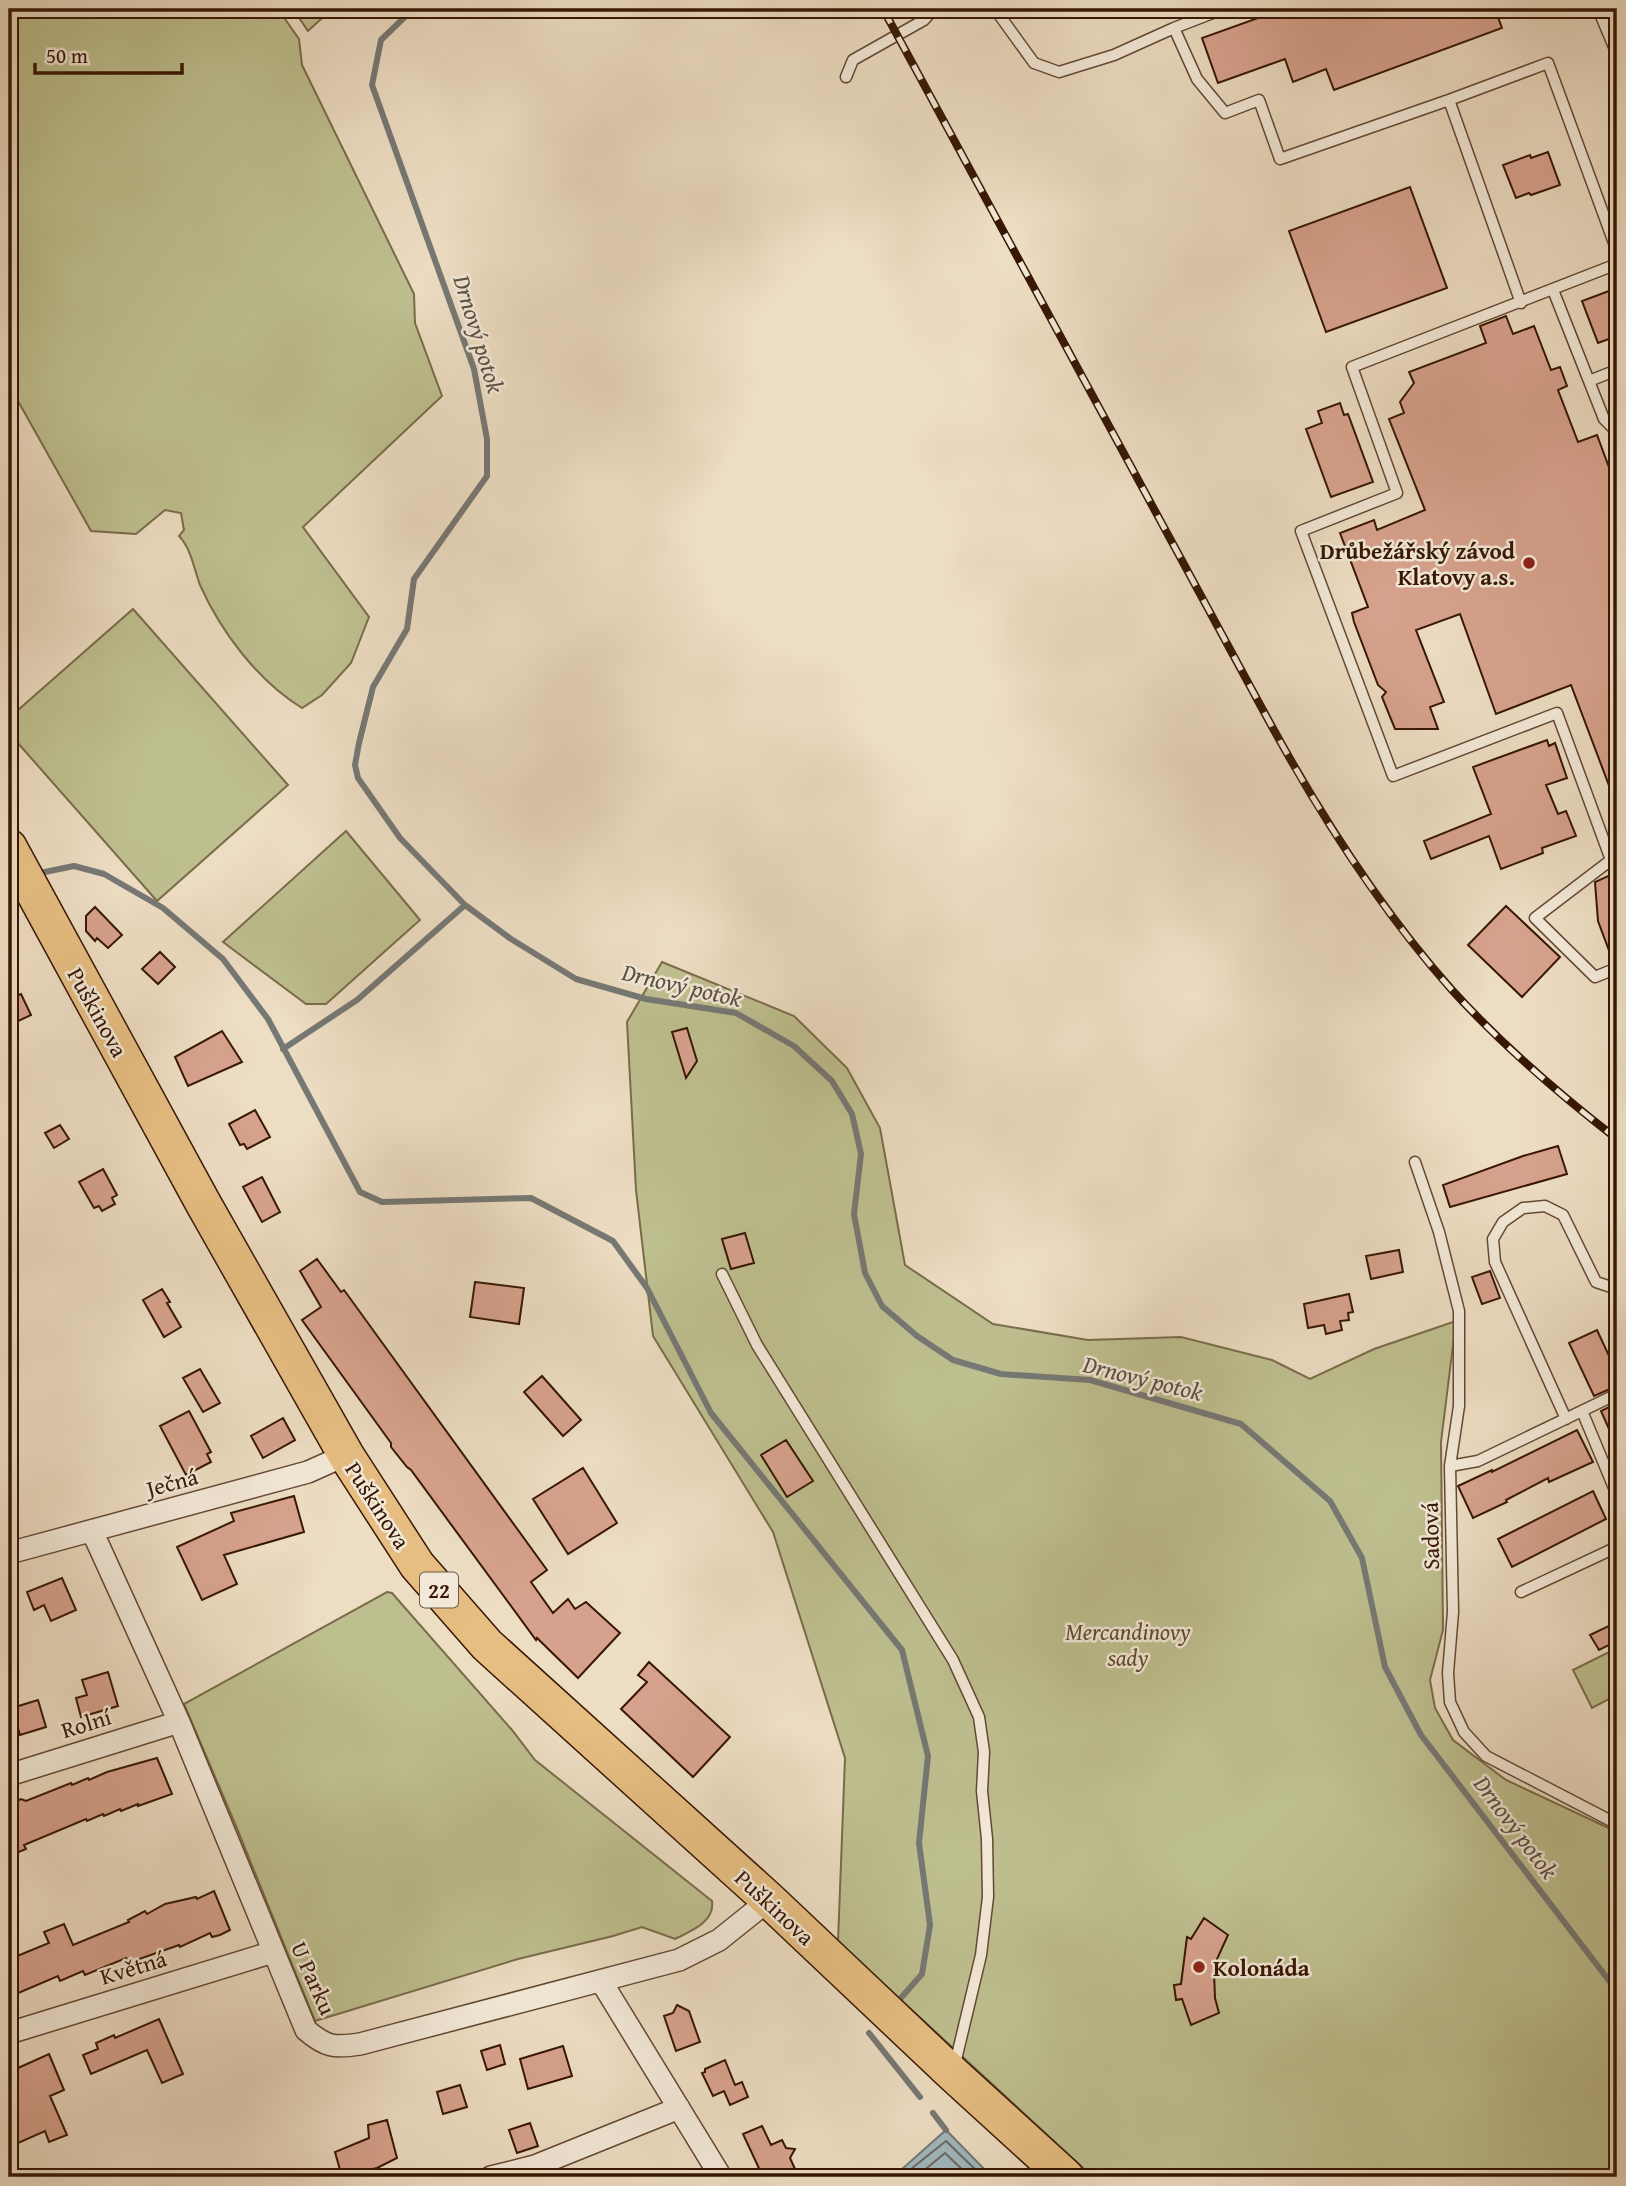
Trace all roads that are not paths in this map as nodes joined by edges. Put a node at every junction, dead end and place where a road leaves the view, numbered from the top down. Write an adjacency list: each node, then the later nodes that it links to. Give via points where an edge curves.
1 (940, 9): 7 (lane, via 853,60)
2 (995, 9): 5 (lane, via 1034,63 1059,72 1114,55)
3 (1223, 9): 5 (lane)
4 (1598, 9): 6 (lane)
5 (1174, 28): 8 (lane, via 1197,79 1225,113 1259,100 1280,159)
6 (1617, 54)
7 (846, 77)
8 (1449, 100): 9 (lane, via 1548,63); 12 (lane)
9 (1617, 251)
10 (1617, 264): 11 (lane)
11 (1553, 290): 12 (lane); 14 (lane)
12 (1521, 303): 17 (lane, via 1352,367 1397,493 1301,531 1393,776 1557,713 1611,860 1535,918 1595,977)
13 (1617, 370): 14 (lane)
14 (1589, 381): 15 (lane, via 1604,419)
15 (1617, 432)
16 (9, 847): 24 (main road, Puškinova / 22)
17 (1617, 968)
18 (1415, 1162): 25 (lane, Sadová, via 1459,1311 1459,1406)
19 (722, 1274): 38 (lane, via 757,1345 953,1660 979,1717 988,1897 981,1955)
20 (1617, 1289): 23 (lane, via 1596,1282 1563,1215 1545,1206 1523,1208 1503,1222 1493,1240 1495,1262)
21 (1617, 1394): 22 (lane)
22 (1582, 1411): 23 (lane); 26 (lane)
23 (1566, 1419): 25 (lane, via 1478,1461)
24 (346, 1455): 27 (street, Ječná, via 307,1472); 34 (main road, Puškinova / 22, via 417,1565 487,1644)
25 (1450, 1466): 33 (lane, Sadová, via 1450,1702 1464,1732 1486,1756)
26 (1617, 1495)
27 (92, 1531): 29 (street, Ječná); 31 (street, U Parku)
28 (1617, 1547): 30 (lane)
29 (9, 1553)
30 (1521, 1592)
31 (179, 1722): 32 (street, Rolní); 35 (street, U Parku)
32 (9, 1775)
33 (1617, 1824)
34 (769, 1900): 36 (street, U Parku, via 719,1940 679,1960); 38 (main road, Puškinova / 22)
35 (273, 1952): 36 (street, U Parku, via 306,2030 321,2043 338,2048); 37 (street, Květná)
36 (601, 1981): 39 (street)
37 (9, 2033)
38 (953, 2074): 42 (main road, Puškinova / 22)
39 (679, 2108): 40 (street, via 535,2166); 41 (street)
40 (491, 2177)
41 (721, 2177)
42 (1066, 2177)

